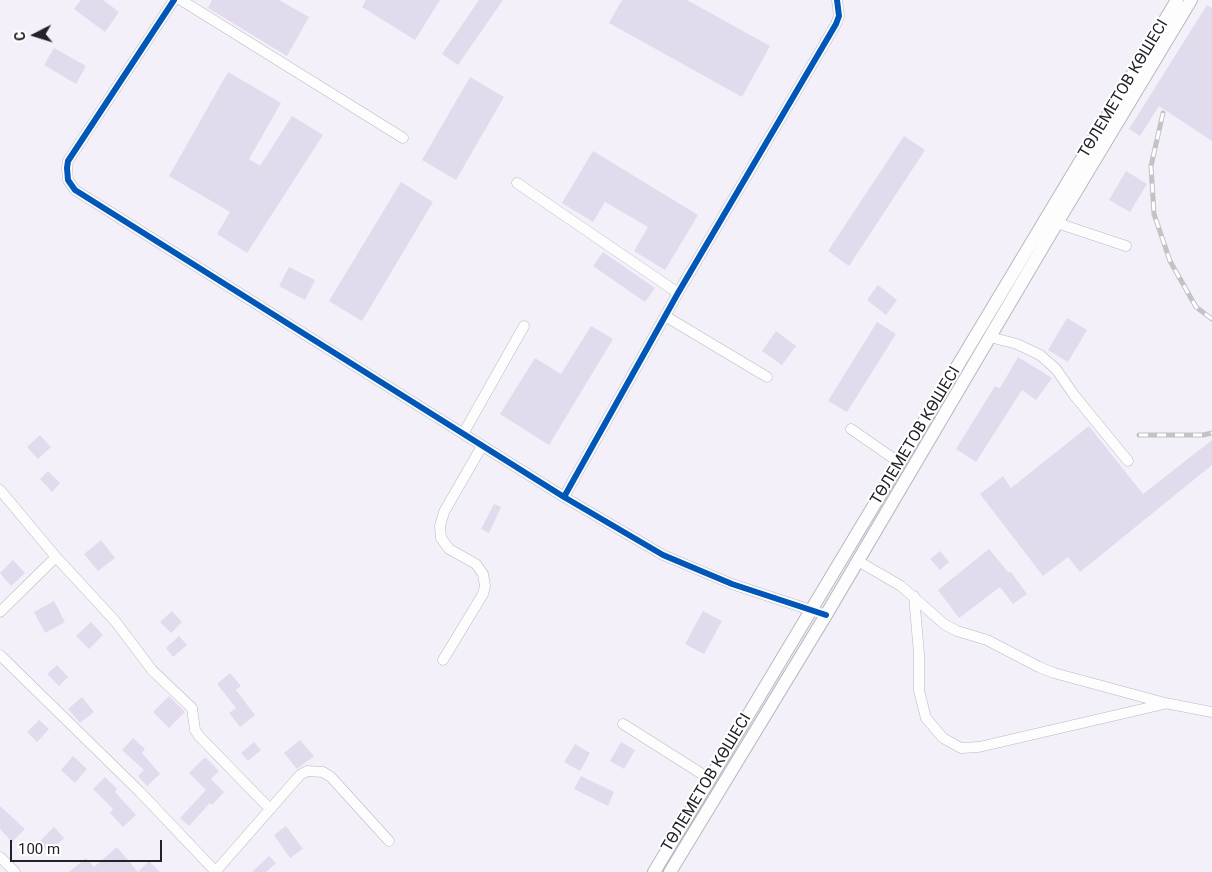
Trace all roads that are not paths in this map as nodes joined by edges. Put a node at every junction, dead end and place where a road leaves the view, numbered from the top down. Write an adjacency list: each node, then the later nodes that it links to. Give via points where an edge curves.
1 (174, 0): 16 (street, via 68,161 67,174 71,186)
2 (181, 0): 6 (street)
3 (837, 0): 10 (street, via 839,16 836,24)
4 (1177, 0): 19 (main road, ТӨЛЕМЕТОВ КӨШЕСІ)
5 (1191, 0): 8 (main road, ТӨЛЕМЕТОВ КӨШЕСІ)
6 (403, 138)
7 (516, 183): 10 (street)
8 (1057, 223): 9 (street); 13 (main road, ТӨЛЕМЕТОВ КӨШЕСІ)
9 (1126, 246)
10 (678, 293): 11 (street)
11 (665, 316): 14 (street); 21 (street)
12 (524, 326): 16 (street)
13 (990, 337): 18 (street, via 1017,344 1040,355 1056,369); 23 (main road, ТӨЛЕМЕТОВ КӨШЕСІ)
14 (767, 377)
15 (851, 429): 19 (street)
16 (463, 434): 17 (street)
17 (482, 446): 21 (street); 29 (street, via 444,512 440,526 441,538 449,549 476,564 483,574 485,586)
18 (1128, 461)
19 (900, 463): 25 (main road, ТӨЛЕМЕТОВ КӨШЕСІ)
20 (0, 490): 22 (street)
21 (564, 497): 25 (street, via 663,555 732,584)
22 (56, 557): 26 (street); 34 (street, via 115,621 152,670 192,708 195,730 200,736)
23 (858, 561): 24 (street); 27 (main road, ТӨЛЕМЕТОВ КӨШЕСІ)
24 (914, 596): 30 (street, via 944,624 986,640 1039,667); 30 (street, via 919,691 926,718 943,738 961,748 986,746)
25 (812, 610): 27 (street); 33 (main road, ТӨЛЕМЕТОВ КӨШЕСІ)
26 (0, 612)
27 (826, 615): 40 (main road, ТӨЛЕМЕТОВ КӨШЕСІ)
28 (0, 655): 38 (street, via 140,792)
29 (443, 660)
30 (1165, 703): 31 (street)
31 (1212, 712)
32 (623, 724): 33 (street)
33 (710, 779): 39 (main road, ТӨЛЕМЕТОВ КӨШЕСІ)
34 (270, 809): 35 (street, via 300,775 307,771 323,772); 38 (street)
35 (389, 841)
36 (0, 857): 37 (street)
37 (15, 872)
38 (216, 872)
39 (654, 872)
40 (670, 872)

